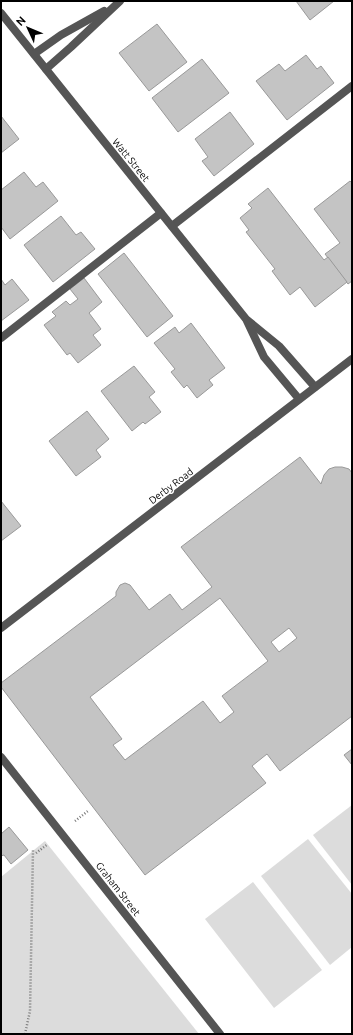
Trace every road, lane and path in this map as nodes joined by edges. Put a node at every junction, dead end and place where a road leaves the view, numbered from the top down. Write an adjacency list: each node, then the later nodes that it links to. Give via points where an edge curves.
1 (118, 3): 3 (street, via 61,35); 4 (street)
2 (1, 13): 3 (street, Watt Street)
3 (34, 54): 4 (street, Watt Street)
4 (46, 69): 6 (street, Watt Street)
5 (352, 86): 7 (street)
6 (161, 213): 7 (street, Watt Street); 9 (street)
7 (172, 226): 8 (street, Watt Street)
8 (246, 319): 11 (street, Watt Street, via 279,346); 12 (street, Watt Street, via 264,357)
9 (1, 338)
10 (352, 359): 11 (street, Derby Road)
11 (315, 387): 12 (street, Derby Road)
12 (299, 399): 13 (street, Derby Road)
13 (1, 628)
14 (1, 757): 17 (street, Graham Street)
15 (33, 850): 16 (path, via 30,1012)
16 (26, 1034)
17 (220, 1034)

